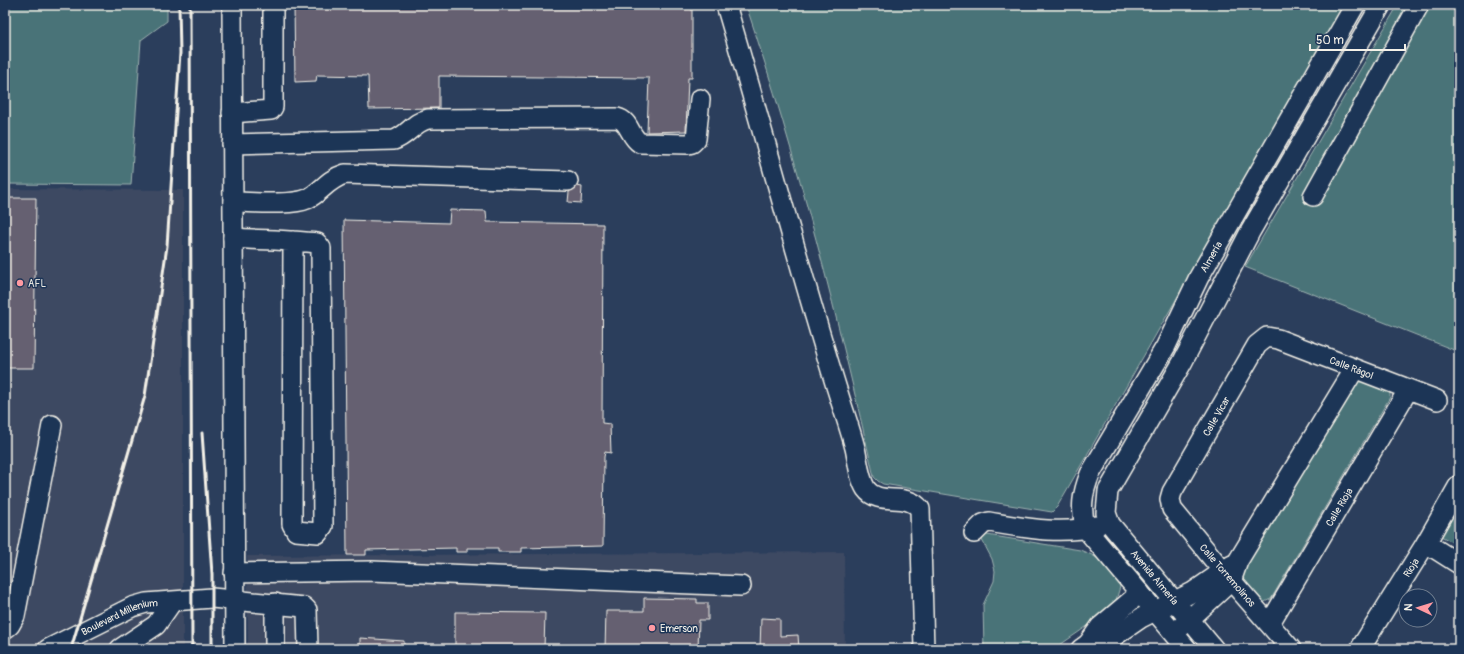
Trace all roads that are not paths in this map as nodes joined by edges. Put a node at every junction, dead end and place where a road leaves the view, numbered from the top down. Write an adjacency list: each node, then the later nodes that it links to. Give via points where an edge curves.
1 (232, 5): 9 (street)
2 (273, 5): 9 (street, via 273,107 262,112)
3 (726, 5): 52 (street, via 851,432 863,482 871,494 877,497 908,501 920,509)
4 (1381, 5): 7 (street)
5 (1419, 5): 12 (street)
6 (1353, 9): 7 (street); 14 (street, Almería)
7 (1370, 24): 15 (street)
8 (700, 99): 10 (street, via 696,139 688,144 640,142 625,121 617,118 428,119 394,140)
9 (232, 113): 10 (street)
10 (232, 144): 13 (street)
11 (568, 181): 13 (street, via 345,174 328,181 315,194 299,202)
12 (1313, 196)
13 (233, 202): 16 (street)
14 (1231, 220): 15 (street); 27 (street, Almería, via 1199,277 1166,346 1090,474 1085,487)
15 (1250, 232): 28 (street, Avenida Almería, via 1182,363 1112,480 1106,501 1106,513)
16 (233, 238): 17 (street); 32 (street)
17 (293, 242): 20 (street); 21 (street, via 317,243 321,248)
18 (1266, 337): 19 (street, Calle Rágol, via 1278,339); 26 (street, Calle Vicar, via 1257,345)
19 (1354, 370): 22 (street, Calle Rágol); 33 (street)
20 (292, 387): 21 (street); 21 (street, via 292,524 296,530 315,533 320,532 323,526)
21 (322, 387)
22 (1408, 390): 23 (street, Calle Rágol); 42 (street, Calle Rioja)
23 (1437, 400)
24 (52, 426): 43 (street, via 15,616)
25 (1456, 497): 30 (street, Rioja)
26 (1170, 498): 33 (street, Calle Torremolinos, via 1172,509)
27 (1084, 522): 28 (street); 29 (street, via 1047,531 989,522); 35 (street)
28 (1110, 524): 37 (street, Avenida Almería)
29 (974, 533)
30 (1426, 543): 31 (street); 56 (street, Rioja)
31 (1459, 564)
32 (234, 573): 34 (street, via 372,571); 36 (street)
33 (1227, 576): 37 (street, via 1201,586); 41 (street); 42 (street, Calle Torremolinos)
34 (741, 586)
35 (1140, 593): 40 (street); 45 (street)
36 (234, 599): 38 (street, Boulevard Millenium, via 191,599); 39 (street, Boulevard Millenium); 49 (street)
37 (1176, 601): 40 (street); 41 (street, Avenida Almería)
38 (172, 602): 47 (street, Boulevard Millenium, via 139,605); 48 (street, Boulevard Millenium, via 156,625)
39 (275, 603): 50 (street); 51 (street, Boulevard Millenium, via 306,608)
40 (1155, 611): 44 (street); 45 (street)
41 (1190, 620): 44 (street); 54 (street, Avenida Almería)
42 (1270, 623): 55 (street, Calle Torremolinos)
43 (5, 629)
44 (1174, 633): 53 (street)
45 (1108, 639): 46 (street)
46 (1084, 647)
47 (49, 649)
48 (120, 649)
49 (235, 649)
50 (275, 649)
51 (308, 649)
52 (924, 649)
53 (1188, 649)
54 (1214, 649)
55 (1291, 649)
56 (1360, 649)

